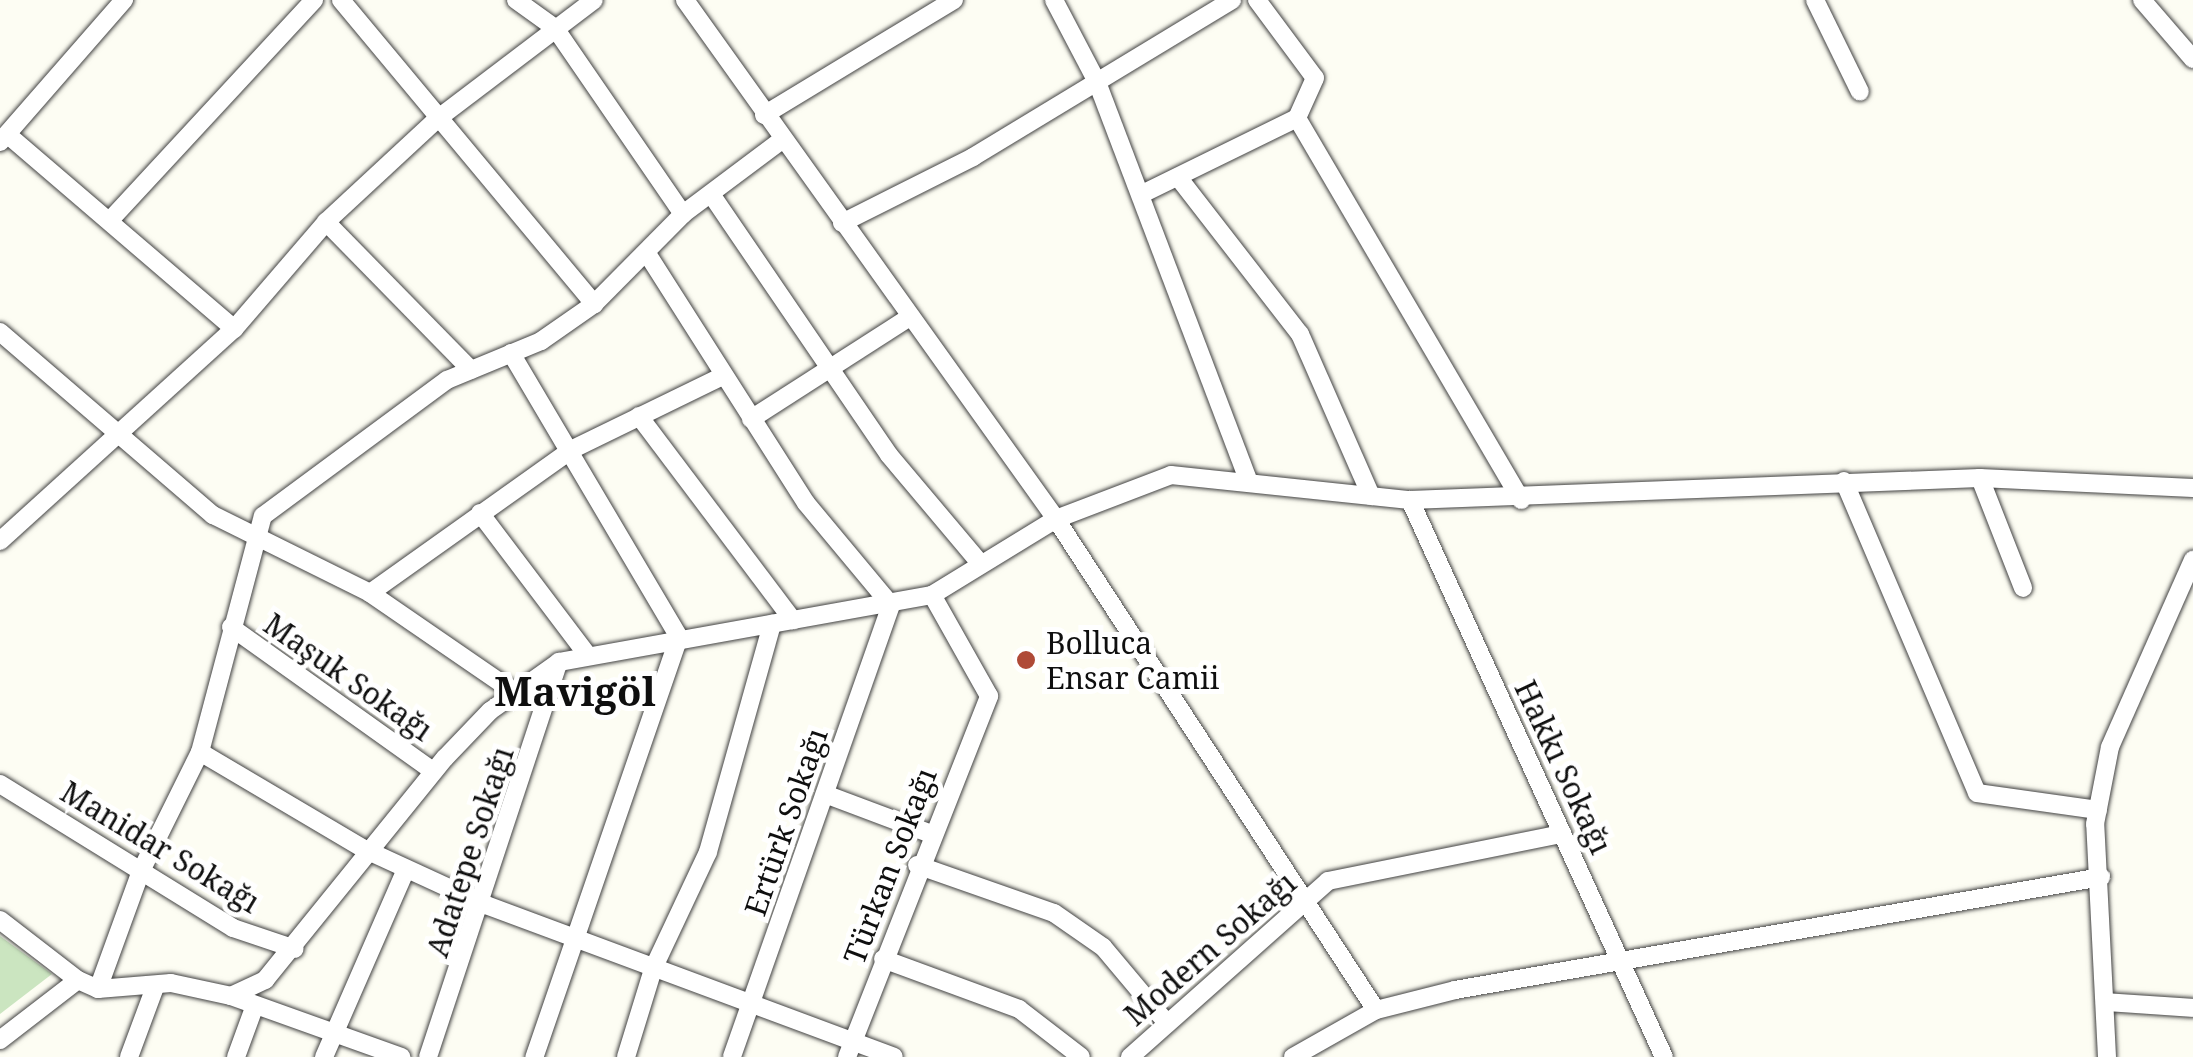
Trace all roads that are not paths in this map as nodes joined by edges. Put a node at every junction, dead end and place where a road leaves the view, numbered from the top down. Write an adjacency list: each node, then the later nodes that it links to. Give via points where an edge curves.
1 (124, 0): 21 (street)
2 (314, 0): 27 (street)
3 (341, 0): 20 (street)
4 (516, 0): 14 (street)
5 (594, 0): 14 (street)
6 (954, 0): 18 (street)
7 (1054, 0): 16 (street)
8 (1232, 0): 16 (street)
9 (1258, 0): 19 (street, via 1315,78)
10 (1814, 0): 17 (street)
11 (2142, 0): 13 (street)
12 (689, 1): 18 (street)
13 (2152, 9): 15 (street)
14 (555, 28): 20 (street); 26 (street)
15 (2193, 59)
16 (1097, 82): 25 (street); 29 (street)
17 (1860, 92)
18 (764, 115): 22 (street)
19 (1297, 118): 23 (street); 49 (street)
20 (436, 120): 28 (street); 31 (street)
21 (4, 139): 27 (street)
22 (782, 140): 24 (street); 29 (street)
23 (1178, 177): 25 (street); 47 (street, via 1300,334)
24 (712, 194): 26 (street); 37 (street)
25 (1142, 194): 43 (street)
26 (683, 214): 30 (street)
27 (113, 217): 33 (street)
28 (326, 222): 33 (street); 36 (street)
29 (842, 223): 32 (street)
30 (648, 255): 31 (street); 38 (street)
31 (594, 304): 35 (street)
32 (910, 316): 37 (street); 51 (street)
33 (234, 329): 41 (street)
34 (0, 332): 41 (street)
35 (510, 354): 36 (street); 42 (street)
36 (471, 370): 53 (street, via 263,516)
37 (830, 370): 40 (street); 55 (street)
38 (723, 376): 39 (street); 40 (street)
39 (639, 416): 42 (street); 60 (street)
40 (751, 419): 59 (street)
41 (122, 430): 52 (street); 53 (street)
42 (572, 450): 50 (street); 63 (street)
43 (1247, 477): 47 (street); 51 (street, via 1172,474)
44 (1980, 478): 45 (street); 46 (street); 56 (street)
45 (1844, 481): 49 (street, via 1676,484); 71 (street, via 1977,792)
46 (2193, 488)
47 (1370, 496): 48 (street)
48 (1410, 500): 49 (street); 73 (street, Hakkı Sokağı)
49 (1521, 500)
50 (480, 514): 57 (street); 64 (street)
51 (1056, 519): 55 (street); 79 (street)
52 (0, 541)
53 (256, 543): 57 (street); 62 (street)
54 (2193, 560): 71 (street, via 2110,747)
55 (980, 563): 58 (street)
56 (2022, 588)
57 (370, 592): 66 (street)
58 (932, 595): 59 (street); 72 (street, Türkan Sokağı, via 990,696)
59 (891, 605): 60 (street); 70 (street, Ertürk Sokağı)
60 (792, 620): 61 (street)
61 (772, 624): 63 (street); 86 (street, via 708,852)
62 (231, 627): 67 (street); 68 (street, Maşuk Sokağı)
63 (679, 637): 64 (street); 82 (street)
64 (588, 656): 65 (street)
65 (560, 662): 66 (street); 80 (street, Adatepe Sokağı)
66 (514, 692): 68 (street)
67 (200, 752): 74 (street); 77 (street)
68 (433, 771): 74 (street)
69 (0, 784): 77 (street, Manidar Sokağı)
70 (825, 794): 72 (street); 93 (street, Ertürk Sokağı)
71 (2098, 810): 78 (street)
72 (929, 833): 75 (street, Türkan Sokağı)
73 (1562, 834): 79 (street, Modern Sokağı, via 1328,881); 85 (street, Hakkı Sokağı)
74 (364, 850): 76 (street); 83 (street)
75 (917, 865): 84 (street, Türkan Sokağı); 96 (street, via 1054,913 1103,947)
76 (406, 869): 80 (street); 97 (street)
77 (140, 871): 83 (street, Manidar Sokağı, via 233,928); 88 (street)
78 (2101, 876): 85 (street); 91 (street)
79 (1306, 904): 95 (street); 96 (street, Modern Sokağı)
80 (486, 905): 82 (street); 105 (street, Adatepe Sokağı)
81 (0, 920): 87 (street)
82 (575, 940): 86 (street); 106 (street)
83 (295, 950): 90 (street, via 265,980)
84 (883, 959): 99 (street, Türkan Sokağı); 110 (street, via 1019,1009)
85 (1624, 960): 95 (street); 100 (street, Hakkı Sokağı)
86 (653, 970): 93 (street); 107 (street)
87 (78, 980): 88 (street); 98 (street)
88 (98, 988): 89 (street)
89 (155, 988): 90 (street); 101 (street)
90 (231, 996): 92 (street)
91 (2105, 1002): 94 (street); 113 (street)
92 (255, 1004): 97 (street); 102 (street)
93 (750, 1007): 99 (street); 108 (street, Ertürk Sokağı)
94 (2193, 1008)
95 (1376, 1010): 112 (street)
96 (1165, 1021): 111 (street, Modern Sokağı)
97 (331, 1031): 103 (street); 104 (street)
98 (0, 1040)
99 (850, 1050): 109 (street)
100 (1658, 1055)
101 (129, 1057)
102 (236, 1057)
103 (324, 1057)
104 (401, 1057)
105 (428, 1057)
106 (534, 1057)
107 (626, 1057)
108 (732, 1057)
109 (894, 1057)
110 (1081, 1057)
111 (1130, 1057)
112 (1293, 1057)
113 (2107, 1057)

